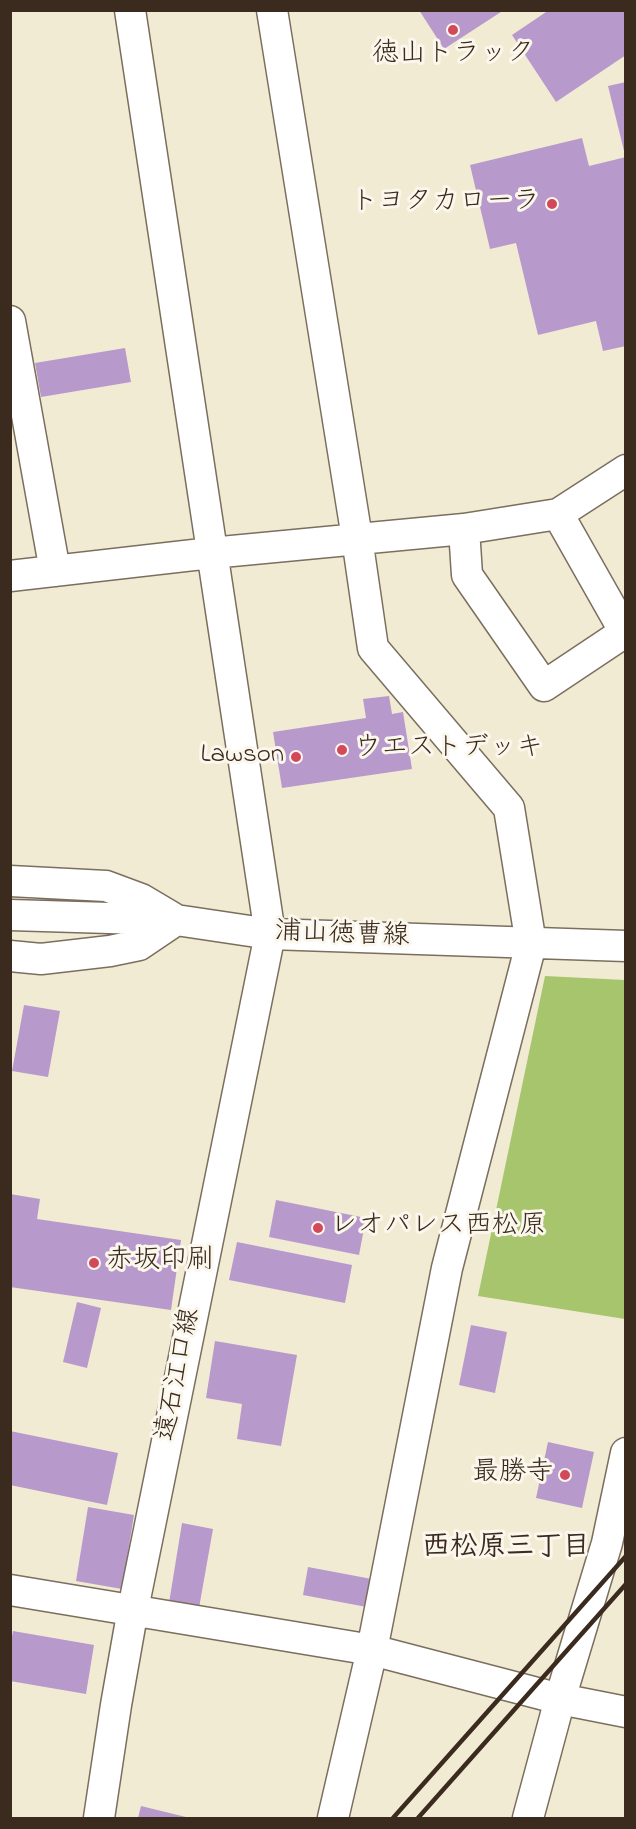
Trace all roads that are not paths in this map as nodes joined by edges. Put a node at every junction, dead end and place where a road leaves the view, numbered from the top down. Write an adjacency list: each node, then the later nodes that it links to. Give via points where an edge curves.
1 (130, 10): 8 (street)
2 (272, 10): 7 (street)
3 (10, 321): 9 (street)
4 (626, 470): 5 (street)
5 (558, 514): 6 (street); 11 (street)
6 (464, 528): 7 (street); 11 (street, via 467,575 544,686)
7 (357, 538): 8 (street); 16 (street, via 373,648 509,808)
8 (211, 553): 9 (street); 15 (street)
9 (55, 571): 10 (street)
10 (10, 576)
11 (625, 633)
12 (10, 881): 14 (street, via 106,886 141,899)
13 (10, 915): 14 (street, 浦山徳曹線)
14 (176, 920): 15 (street, 浦山徳曹線); 18 (street, via 139,945 41,959)
15 (270, 934): 16 (street, 浦山徳曹線); 21 (street, 遠石江口線)
16 (531, 944): 17 (street, 浦山徳曹線); 22 (street, via 447,1268)
17 (626, 946)
18 (10, 956)
19 (626, 1453): 23 (street, via 607,1543)
20 (10, 1590): 21 (street)
21 (133, 1609): 22 (street); 25 (street, 遠石江口線)
22 (372, 1650): 23 (street); 26 (street)
23 (560, 1699): 24 (street); 27 (street)
24 (626, 1712)
25 (99, 1818)
26 (333, 1818)
27 (528, 1818)

